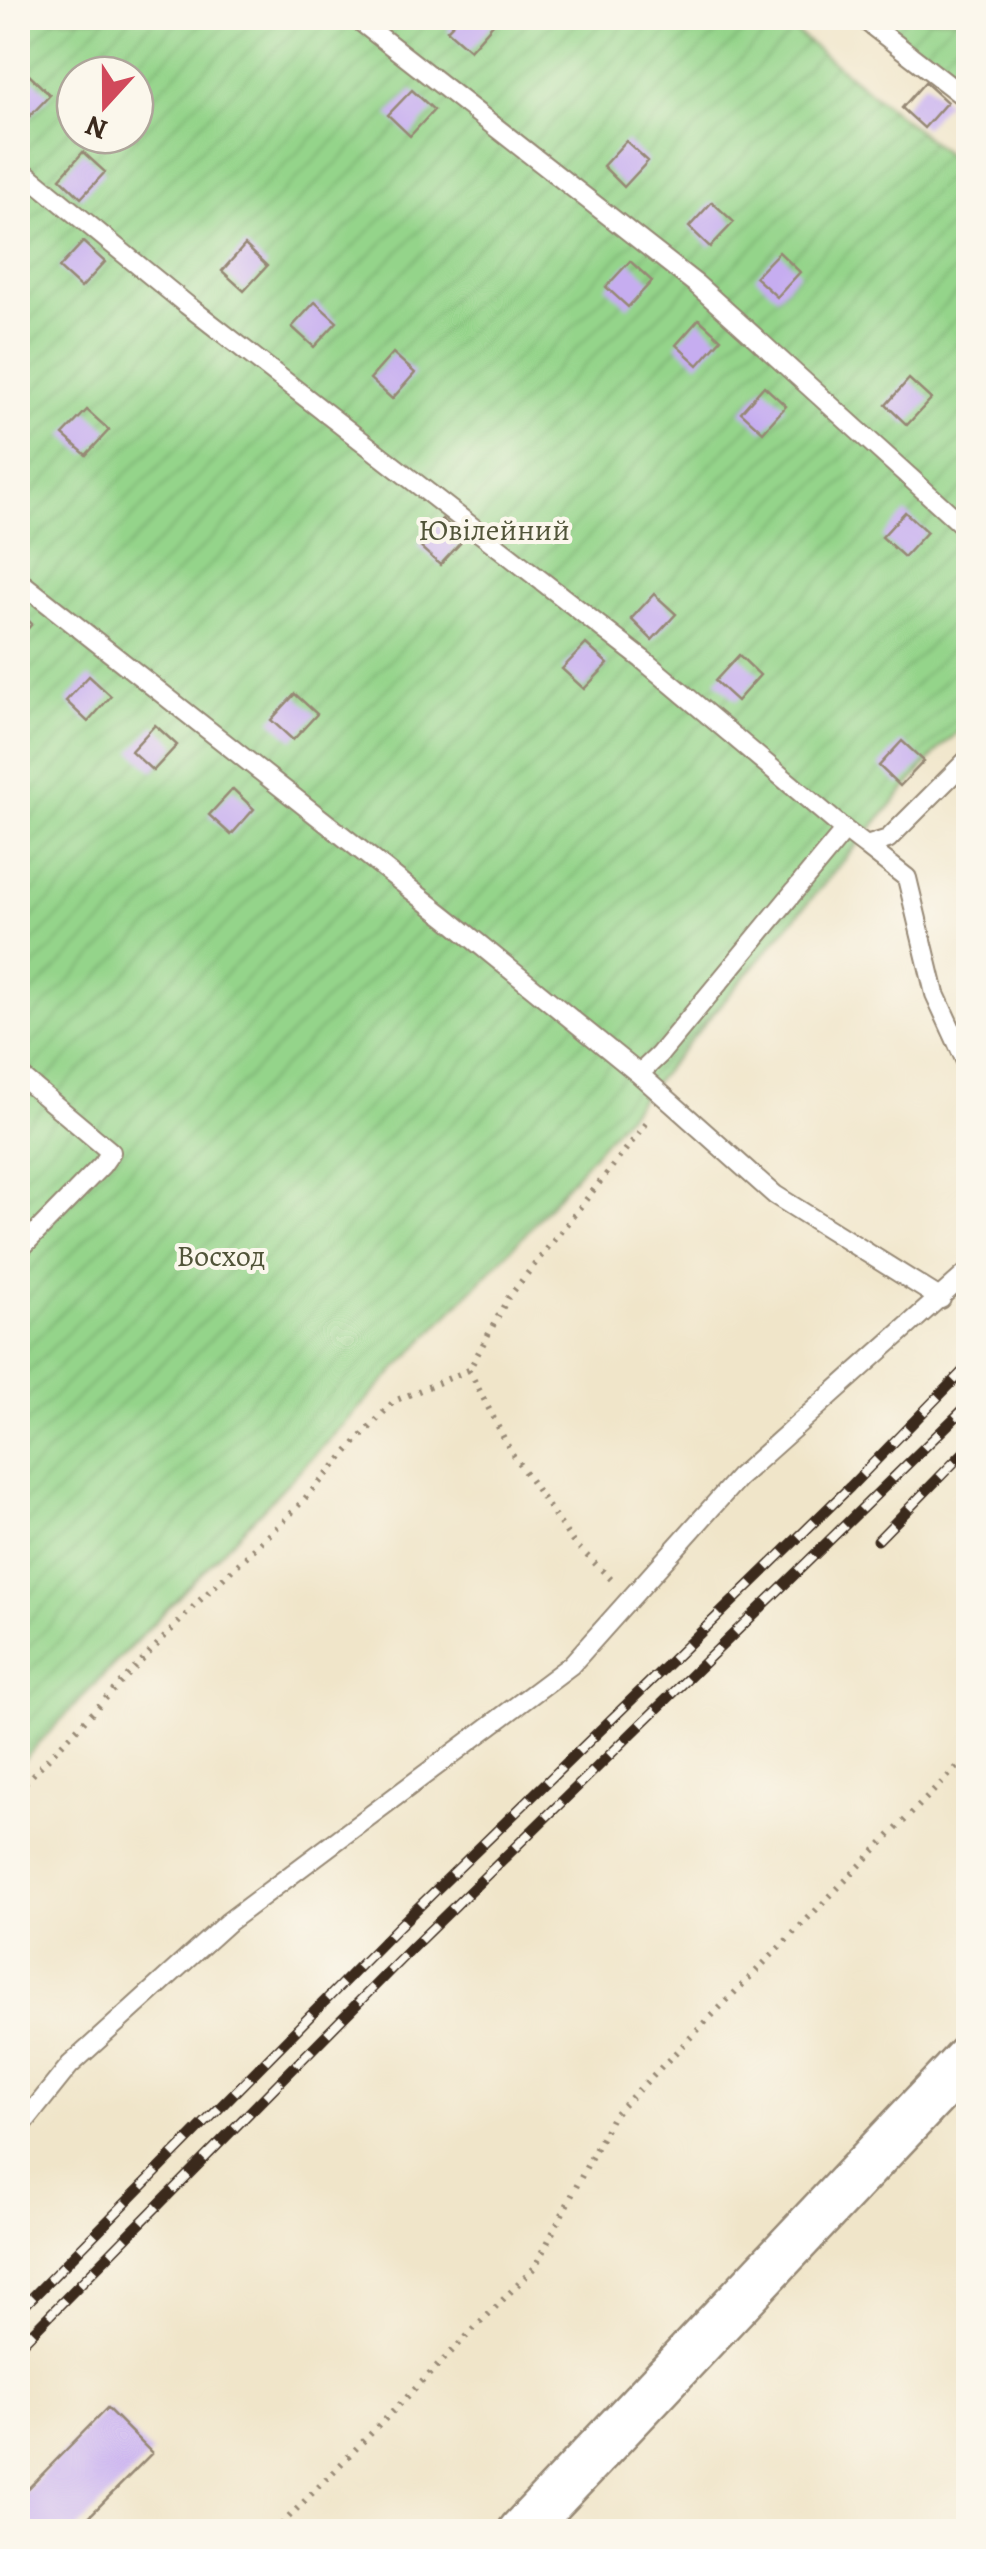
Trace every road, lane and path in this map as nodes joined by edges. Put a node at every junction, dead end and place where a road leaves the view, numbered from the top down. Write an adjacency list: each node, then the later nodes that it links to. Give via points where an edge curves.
1 (356, 18): 5 (lane, via 696,284)
2 (862, 18): 3 (lane)
3 (968, 100)
4 (18, 167): 8 (lane, via 642,659)
5 (968, 530)
6 (18, 580): 12 (lane)
7 (968, 759): 9 (lane, via 888,839)
8 (845, 830): 9 (lane); 12 (lane)
9 (866, 846): 10 (lane, via 907,878 935,994)
10 (968, 1066)
11 (18, 1074): 14 (lane, via 111,1152)
12 (639, 1074): 13 (lane)
13 (667, 1099): 16 (lane, via 775,1195); 17 (path, via 508,1298)
14 (18, 1251)
15 (968, 1272): 16 (lane)
16 (942, 1299): 18 (lane, via 738,1478)
17 (468, 1370): 18 (path, via 511,1452 572,1542); 20 (path, via 394,1400)
18 (631, 1598): 22 (lane, via 570,1665 228,1922 70,2065)
19 (968, 1756): 23 (path, via 612,2117 536,2266)
20 (18, 1790)
21 (968, 2058): 24 (street)
22 (18, 2130)
23 (274, 2532)
24 (521, 2532)

